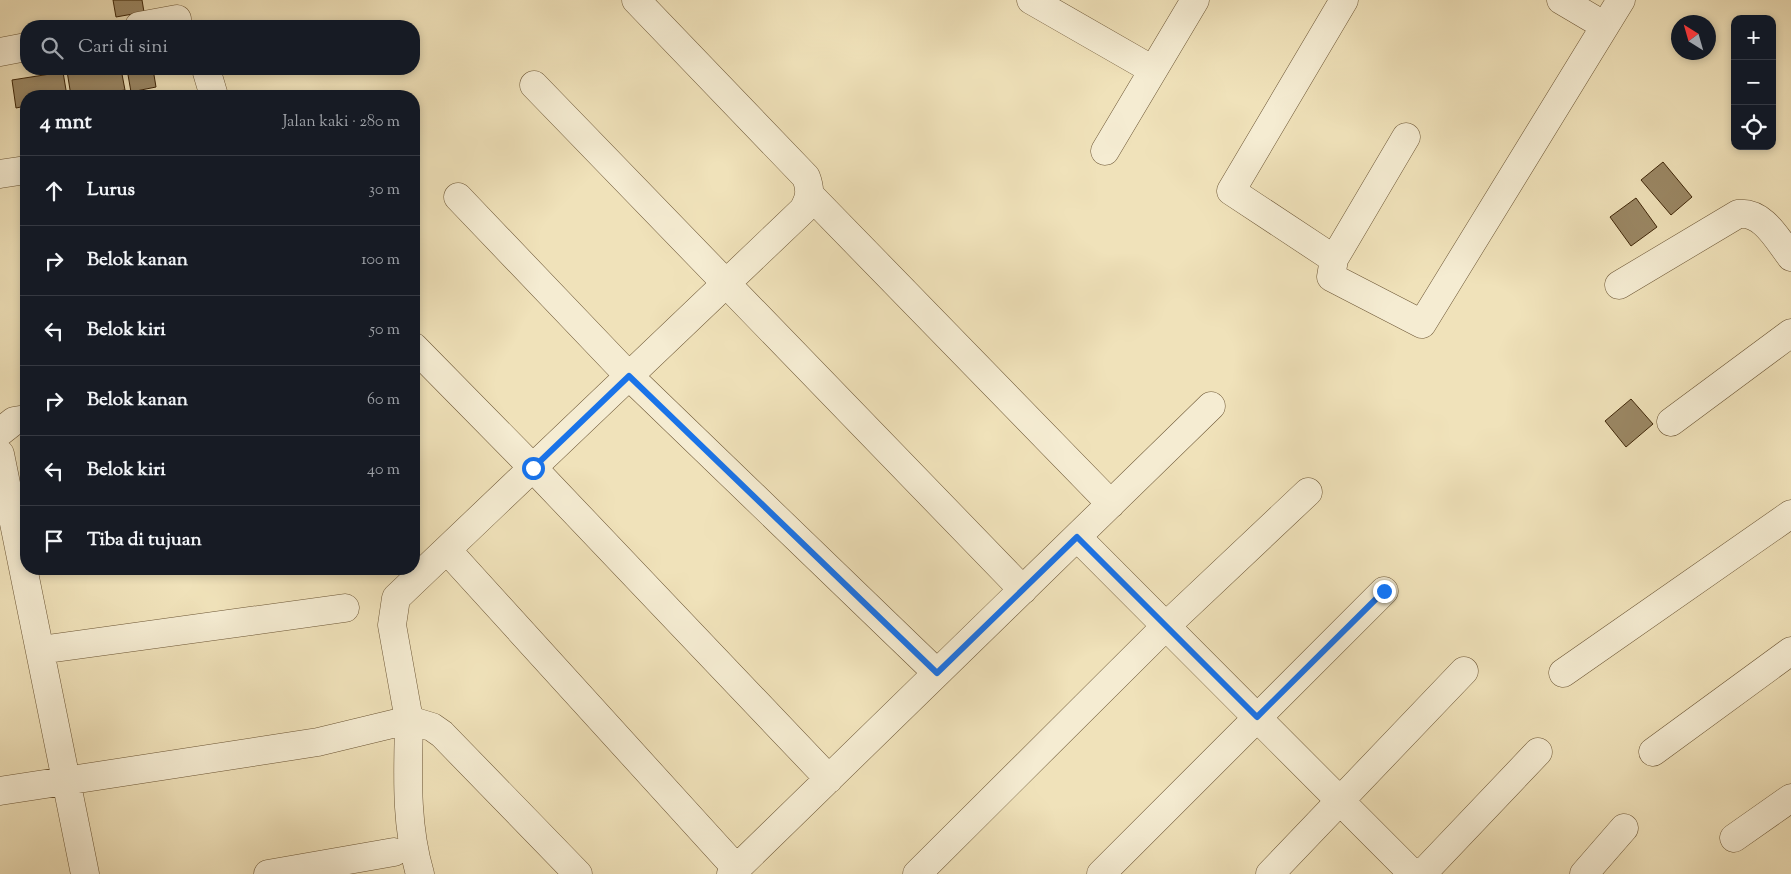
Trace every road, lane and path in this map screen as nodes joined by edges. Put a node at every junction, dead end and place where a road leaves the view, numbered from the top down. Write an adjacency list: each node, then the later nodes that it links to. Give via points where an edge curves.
1 (636, 0): 20 (street, via 802,172)
2 (1031, 0): 12 (street)
3 (1195, 0): 12 (street)
4 (1344, 0): 23 (street, via 1231,191)
5 (1561, 0): 9 (street)
6 (1621, 0): 9 (street)
7 (186, 15): 8 (street)
8 (165, 20)
9 (1605, 26): 23 (street, via 1425,321 1420,324 1333,279 1330,274)
10 (20, 48): 11 (street)
11 (0, 52)
12 (1153, 70): 17 (street)
13 (208, 75): 15 (street)
14 (534, 85): 24 (street)
15 (212, 90)
16 (1406, 137): 23 (street)
17 (1104, 151)
18 (20, 171): 19 (street)
19 (0, 174)
20 (810, 194): 24 (street, via 803,210); 36 (street)
21 (458, 196): 28 (street)
22 (1791, 257): 25 (street, via 1762,220 1746,213 1738,214)
23 (1334, 259)
24 (727, 283): 28 (street); 42 (street)
25 (1619, 285)
26 (1791, 333): 31 (street)
27 (420, 353): 34 (street)
28 (629, 376): 34 (street); 49 (street)
29 (1211, 406): 36 (street)
30 (20, 420): 32 (street)
31 (1671, 422)
32 (0, 432)
33 (0, 454): 38 (street)
34 (533, 468): 40 (street); 55 (street)
35 (1308, 492): 45 (street)
36 (1111, 504): 39 (street)
37 (1791, 514): 50 (street)
38 (20, 531)
39 (1077, 537): 42 (street); 45 (street)
40 (447, 550): 52 (street, via 396,598 392,625); 63 (street)
41 (28, 575): 46 (street)
42 (1023, 590): 49 (street)
43 (1384, 591): 51 (street)
44 (345, 608): 46 (street)
45 (1166, 626): 51 (street); 68 (street)
46 (40, 650): 56 (street)
47 (1791, 651): 54 (street)
48 (1464, 671): 59 (street)
49 (937, 673): 55 (street)
50 (1563, 673)
51 (1257, 717): 59 (street); 69 (street)
52 (409, 720): 56 (street, via 318,742); 66 (street, via 406,772 409,824); 67 (street, via 432,727 442,734)
53 (1538, 752): 72 (street)
54 (1653, 752)
55 (829, 779): 63 (street)
56 (66, 782): 57 (street); 64 (street)
57 (0, 791)
58 (1791, 798): 61 (street)
59 (1340, 801): 70 (street); 71 (street)
60 (1624, 828): 73 (street)
61 (1734, 838)
62 (394, 852): 65 (street)
63 (734, 872)
64 (85, 874)
65 (268, 874)
66 (420, 874)
67 (578, 874)
68 (917, 874)
69 (1101, 874)
70 (1270, 874)
71 (1413, 874)
72 (1422, 874)
73 (1584, 874)

